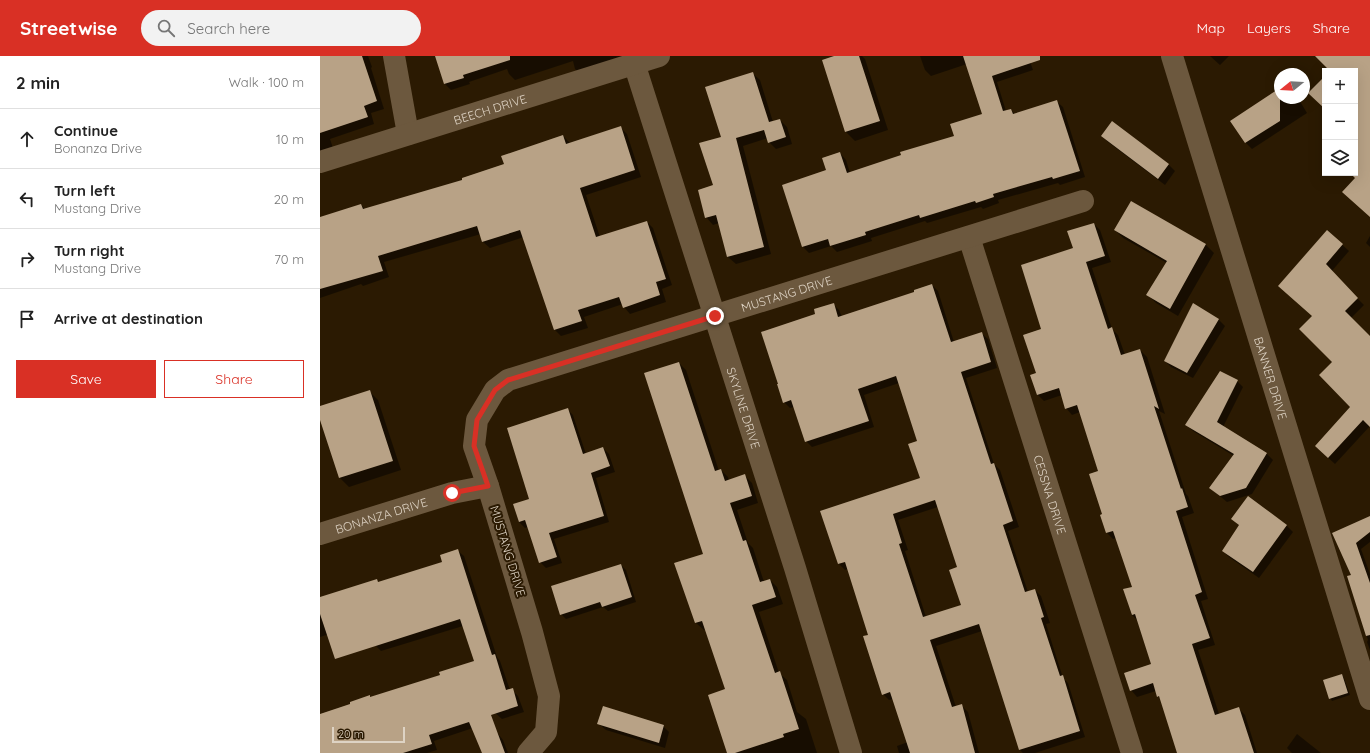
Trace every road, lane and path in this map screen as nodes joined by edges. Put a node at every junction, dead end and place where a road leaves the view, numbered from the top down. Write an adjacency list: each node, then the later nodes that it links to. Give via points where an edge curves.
1 (394, 56): 5 (street)
2 (659, 56): 4 (street, BEECH DRIVE)
3 (1172, 56): 12 (street, BANNER DRIVE)
4 (634, 63): 5 (street, BEECH DRIVE); 9 (street, SKYLINE DRIVE)
5 (408, 134): 6 (street, BEECH DRIVE)
6 (320, 162)
7 (1083, 201): 8 (street, MUSTANG DRIVE)
8 (969, 237): 9 (street, MUSTANG DRIVE); 13 (street, CESSNA DRIVE)
9 (715, 316): 10 (street, MUSTANG DRIVE, via 508,380 495,390 477,420 474,446); 15 (street, SKYLINE DRIVE)
10 (488, 486): 11 (street, BONANZA DRIVE, via 452,493); 14 (street, MUSTANG DRIVE, via 550,696 546,732)
11 (320, 534)
12 (1370, 699)
13 (1129, 752)
14 (528, 753)
15 (851, 753)

